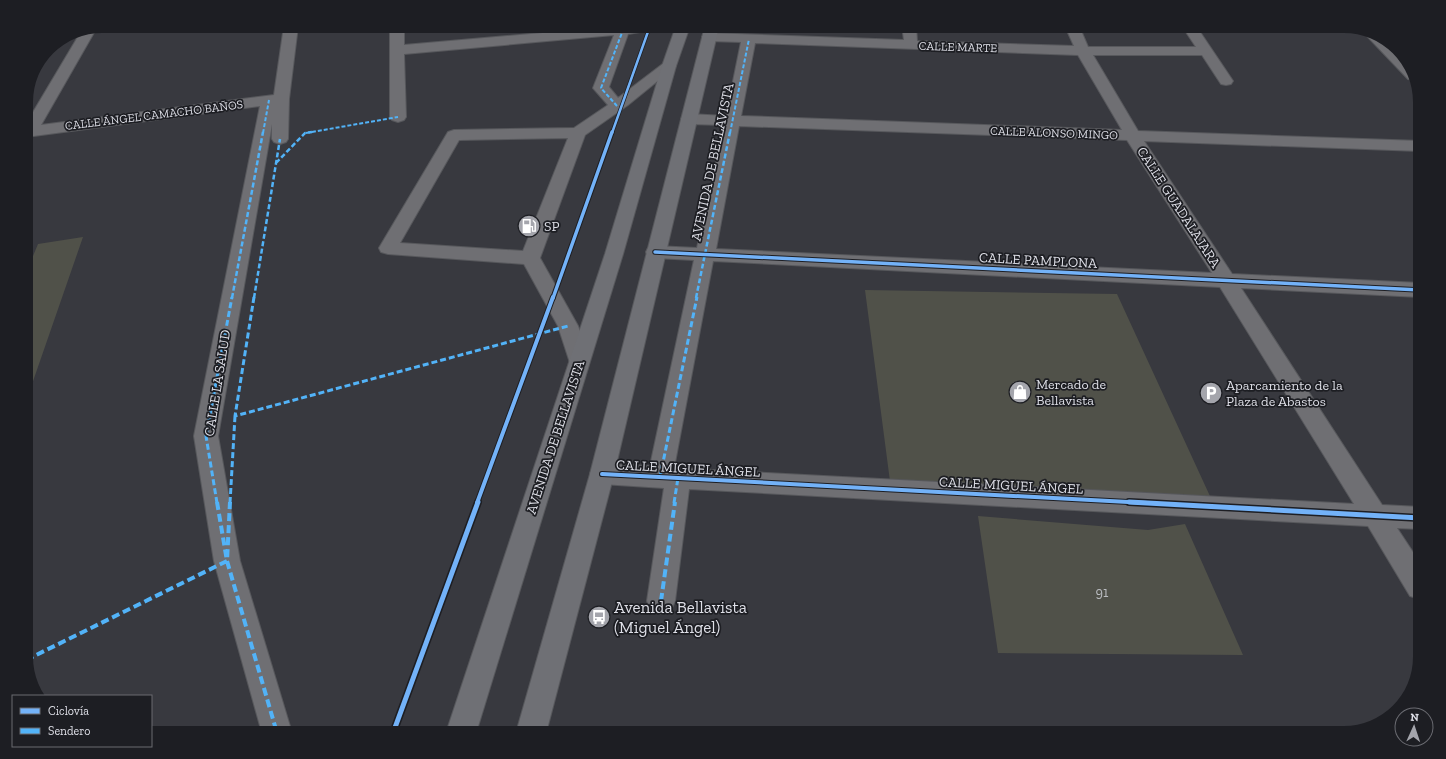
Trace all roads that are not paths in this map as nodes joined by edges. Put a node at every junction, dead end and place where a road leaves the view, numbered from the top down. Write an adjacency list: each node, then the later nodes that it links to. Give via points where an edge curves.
1 (289, 33): 21 (street, CALLE LA SALUD)
2 (397, 33): 15 (street)
3 (588, 33): 15 (street)
4 (621, 33): 22 (street, via 601,88)
5 (681, 33): 19 (main road, AVENIDA DE BELLAVISTA)
6 (710, 33): 24 (main road)
7 (715, 33): 12 (street, CALLE MARTE)
8 (910, 33): 13 (street)
9 (1075, 33): 16 (street, CALLE GUADALAJARA)
10 (1194, 33): 17 (street)
11 (85, 35): 26 (street)
12 (748, 39): 13 (street, CALLE MARTE); 25 (street, AVENIDA DE BELLAVISTA)
13 (911, 45): 16 (street, CALLE MARTE)
14 (1386, 48): 18 (street)
15 (397, 50): 23 (street)
16 (1082, 51): 17 (street, CALLE MARTE); 29 (street, CALLE GUADALAJARA)
17 (1207, 52): 20 (street)
18 (1399, 62)
19 (669, 66): 22 (street); 37 (main road, AVENIDA DE BELLAVISTA, via 614,254)
20 (1226, 81)
21 (275, 99): 27 (street, CALLE ÁNGEL CAMACHO BAÑOS); 30 (street, CALLE LA SALUD); 44 (street, CALLE LA SALUD, via 206,436 227,561)
22 (617, 106): 28 (street)
23 (398, 117)
24 (688, 119): 25 (street, CALLE ALONSO MINGO); 32 (main road)
25 (732, 121): 29 (street, CALLE ALONSO MINGO); 33 (street, AVENIDA DE BELLAVISTA)
26 (33, 123)
27 (33, 131)
28 (578, 133): 34 (street); 34 (street, via 454,135 388,248)
29 (1132, 136): 31 (street, CALLE ALONSO MINGO); 35 (street, CALLE GUADALAJARA)
30 (280, 139)
31 (1413, 146)
32 (655, 252): 33 (street, CALLE PAMPLONA); 38 (main road)
33 (704, 254): 35 (street, CALLE PAMPLONA); 39 (street, AVENIDA DE BELLAVISTA)
34 (530, 258): 37 (street, via 568,326)
35 (1226, 280): 36 (street, CALLE PAMPLONA); 40 (street, CALLE GUADALAJARA)
36 (1413, 290)
37 (579, 360): 45 (main road, AVENIDA DE BELLAVISTA)
38 (602, 474): 39 (street, CALLE MIGUEL ÁNGEL); 46 (main road)
39 (669, 478): 40 (street, CALLE MIGUEL ÁNGEL); 43 (street, AVENIDA DE BELLAVISTA)
40 (1374, 516): 41 (street, CALLE MIGUEL ÁNGEL); 42 (street, CALLE GUADALAJARA)
41 (1413, 518)
42 (1413, 576)
43 (661, 601)
44 (275, 726)
45 (463, 726)
46 (533, 726)

